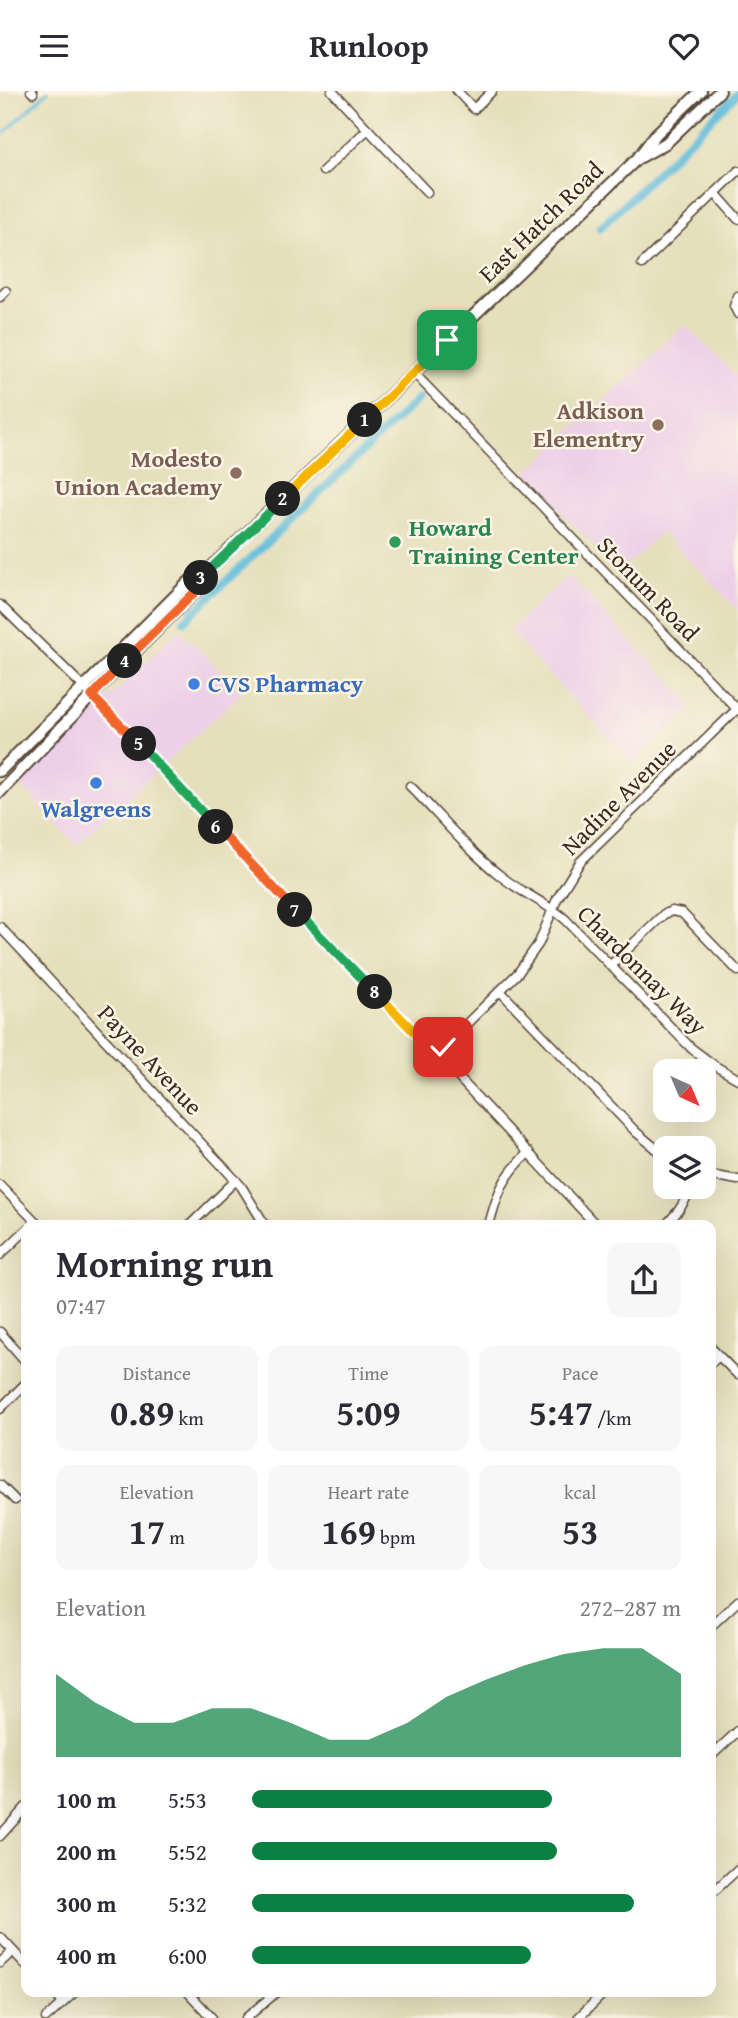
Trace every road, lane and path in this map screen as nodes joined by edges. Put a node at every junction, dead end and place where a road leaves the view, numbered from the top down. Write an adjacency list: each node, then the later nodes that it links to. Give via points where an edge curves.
1 (332, 91): 6 (street)
2 (457, 91): 3 (street, via 474,109)
3 (492, 91)
4 (701, 91): 7 (main road, East Hatch Road)
5 (720, 91): 7 (main road, East Hatch Road, via 666,143)
6 (368, 129): 8 (street); 10 (street)
7 (638, 158): 16 (main road, East Hatch Road)
8 (323, 171)
9 (738, 171): 11 (street)
10 (427, 192)
11 (715, 194): 12 (street); 13 (street)
12 (738, 219)
13 (642, 264)
14 (738, 296): 15 (street)
15 (736, 310)
16 (414, 373): 17 (main road, East Hatch Road); 21 (street, Stonum Road)
17 (200, 578): 19 (main road, East Hatch Road, via 190,581); 20 (main road, East Hatch Road, via 198,589)
18 (0, 605): 19 (street)
19 (84, 687): 20 (street); 22 (main road, East Hatch Road)
20 (92, 696): 24 (main road, East Hatch Road); 30 (street)
21 (738, 709): 25 (street, Nadine Avenue, via 580,862)
22 (0, 771)
23 (410, 786): 25 (street, Chardonnay Way, via 489,867)
24 (0, 792)
25 (554, 909): 27 (street, Chardonnay Way); 29 (street, Nadine Avenue, via 529,959)
26 (0, 927): 35 (street, Payne Avenue)
27 (610, 966): 28 (street, via 673,911 682,913); 31 (street, Chardonnay Way, via 691,1048)
28 (738, 971)
29 (501, 992): 30 (street, Nadine Avenue); 32 (street)
30 (436, 1054): 33 (street)
31 (738, 1079)
32 (653, 1146)
33 (529, 1152): 42 (street, via 498,1190); 43 (street)
34 (716, 1176): 36 (street)
35 (236, 1180): 40 (street); 41 (street, Payne Avenue)
36 (738, 1180)
37 (0, 1185): 39 (street)
38 (686, 1199): 44 (street)
39 (31, 1220)
40 (195, 1220)
41 (262, 1220)
42 (490, 1220)
43 (591, 1220)
44 (671, 1220)
45 (21, 1235): 46 (street)
46 (0, 1255)
47 (0, 1332): 49 (street)
48 (716, 1353): 50 (street)
49 (21, 1356)
50 (719, 1356): 51 (street); 52 (street)
51 (716, 1359)
52 (738, 1375)
53 (21, 1388): 54 (street)
54 (0, 1409)
55 (0, 1485): 56 (street)
56 (15, 1500)
57 (738, 1601): 58 (street)
58 (716, 1621)
59 (738, 1731): 60 (street)
60 (716, 1751)
61 (21, 1813): 62 (street)
62 (0, 1836)
63 (738, 1869): 64 (street)
64 (716, 1889)
65 (0, 1937): 66 (street)
66 (13, 1951): 67 (street); 68 (street)
67 (21, 1960)
68 (0, 1963)
69 (58, 1997): 74 (street)
70 (70, 1997): 74 (street)
71 (193, 1997): 76 (street)
72 (271, 1997): 77 (street)
73 (600, 1997): 78 (street)
74 (63, 2003): 75 (street)
75 (46, 2018)
76 (212, 2018)
77 (246, 2018)
78 (578, 2018)

